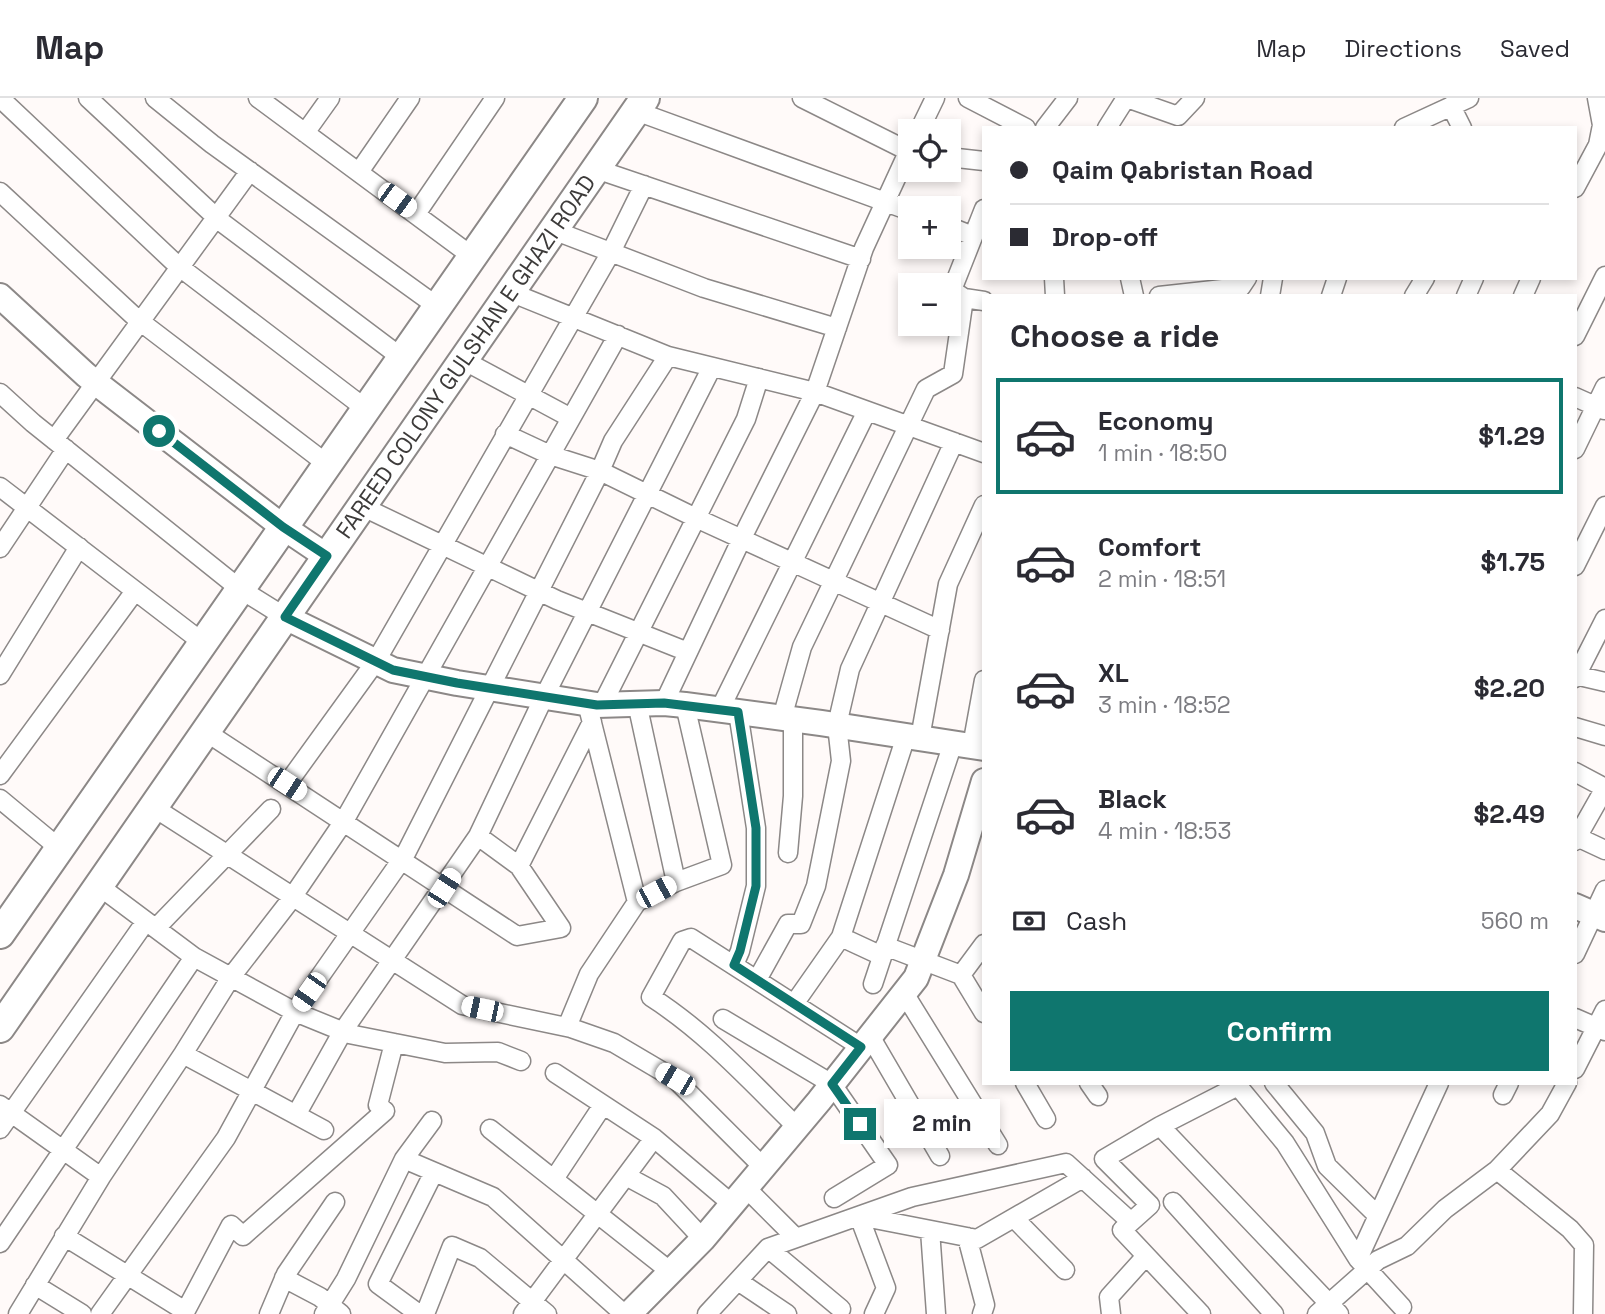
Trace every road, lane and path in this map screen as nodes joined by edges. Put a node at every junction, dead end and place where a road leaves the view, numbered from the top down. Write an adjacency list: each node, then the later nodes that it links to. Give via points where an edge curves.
1 (0, 98): 47 (street)
2 (88, 98): 40 (street)
3 (155, 98): 30 (street)
4 (257, 98): 25 (street)
5 (330, 98): 25 (street)
6 (411, 98): 31 (street)
7 (495, 98): 38 (street)
8 (583, 98): 45 (main road)
9 (802, 98): 26 (street)
10 (968, 98): 20 (street)
11 (1068, 98): 21 (street)
12 (1126, 98): 13 (street, via 1178,116); 22 (street)
13 (1195, 98)
14 (1469, 98): 18 (street)
15 (1597, 98): 33 (street, via 1602,125 1598,145)
16 (933, 99): 19 (street)
17 (641, 104): 29 (main road, FAREED COLONY GULSHAN E GHAZI ROAD); 36 (street)
18 (1442, 105): 23 (street); 24 (street)
19 (924, 119)
20 (1022, 126)
21 (1047, 126)
22 (1108, 126)
23 (1410, 126)
24 (1460, 126)
25 (305, 133): 31 (street)
26 (898, 146)
27 (961, 158): 28 (street)
28 (982, 161)
29 (596, 169): 34 (street); 41 (main road, FAREED COLONY GULSHAN E GHAZI ROAD)
30 (250, 171): 40 (street); 55 (street)
31 (359, 172): 38 (street)
32 (898, 173): 36 (street)
33 (1577, 184)
34 (644, 185): 44 (street); 46 (street)
35 (0, 192): 57 (street)
36 (884, 201): 37 (street); 46 (street)
37 (898, 206)
38 (416, 214): 45 (street)
39 (982, 214): 43 (street)
40 (216, 218): 47 (street); 62 (street)
41 (553, 230): 44 (street); 50 (main road, FAREED COLONY GULSHAN E GHAZI ROAD)
42 (961, 231): 43 (street)
43 (973, 236): 53 (street, via 952,290)
44 (611, 252): 56 (street); 58 (street, via 705,288)
45 (473, 257): 55 (main road)
46 (861, 259): 58 (street)
47 (180, 268): 57 (street); 73 (street)
48 (1605, 276): 59 (street)
49 (1246, 280): 51 (street, via 1241,287)
50 (510, 292): 56 (street); 63 (main road, FAREED COLONY GULSHAN E GHAZI ROAD)
51 (1211, 293)
52 (0, 296): 66 (street)
53 (964, 298): 54 (street); 76 (street, via 953,374 926,389)
54 (982, 301)
55 (438, 307): 62 (main road)
56 (572, 317): 60 (street); 70 (street)
57 (141, 321): 66 (street); 83 (street)
58 (837, 328): 68 (street)
59 (1577, 332)
60 (618, 335): 61 (street); 75 (street)
61 (668, 356): 64 (street); 84 (street, via 612,441)
62 (402, 358): 73 (main road)
63 (463, 360): 70 (street); 87 (main road, FAREED COLONY GULSHAN E GHAZI ROAD)
64 (712, 367): 65 (street); 86 (street)
65 (759, 378): 68 (street); 91 (street, via 746,419)
66 (97, 383): 79 (street); 92 (street)
67 (1605, 387): 72 (street)
68 (815, 392): 74 (street); 93 (street)
69 (0, 393): 79 (street)
70 (528, 394): 75 (street); 77 (street)
71 (1577, 398): 72 (street)
72 (1600, 408): 80 (street)
73 (366, 409): 83 (main road)
74 (867, 411): 76 (street); 98 (street)
75 (571, 418): 82 (street)
76 (907, 428): 78 (street); 101 (street)
77 (505, 434): 82 (street); 94 (street)
78 (954, 442): 81 (street); 105 (street)
79 (60, 445): 89 (street); 102 (street)
80 (1577, 446)
81 (982, 452)
82 (550, 455): 84 (street); 100 (street)
83 (327, 464): 92 (main road)
84 (600, 471): 86 (street); 104 (street)
85 (0, 487): 89 (street)
86 (648, 494): 91 (street); 106 (street)
87 (361, 506): 94 (street); 97 (main road, FAREED COLONY GULSHAN E GHAZI ROAD)
88 (1605, 506): 99 (street)
89 (28, 509): 95 (street); 96 (street)
90 (982, 509): 109 (street, via 948,584)
91 (696, 518): 93 (street); 110 (street)
92 (283, 527): 97 (street); 102 (main road)
93 (741, 538): 98 (street); 112 (street)
94 (442, 545): 100 (street); 113 (street)
95 (79, 547): 103 (street); 115 (street)
96 (0, 548)
97 (327, 556): 107 (main road, FAREED COLONY GULSHAN E GHAZI ROAD)
98 (793, 561): 101 (street); 125 (street)
99 (1577, 562)
100 (487, 567): 104 (street); 117 (street)
101 (834, 581): 105 (street); 126 (street, via 802,647)
102 (240, 589): 107 (street); 111 (main road)
103 (135, 591): 111 (street); 134 (street)
104 (538, 591): 106 (street); 119 (street)
105 (880, 603): 109 (street); 127 (street, via 850,669)
106 (587, 612): 110 (street); 121 (street)
107 (285, 617): 113 (street); 129 (main road, FAREED COLONY GULSHAN E GHAZI ROAD)
108 (1605, 619): 114 (street)
109 (940, 631): 131 (street)
110 (639, 632): 112 (street); 124 (street)
111 (202, 642): 145 (main road)
112 (688, 652): 123 (street)
113 (376, 661): 117 (street); 135 (street)
114 (1577, 672)
115 (0, 675)
116 (1577, 676): 118 (street)
117 (425, 677): 119 (street); 141 (street)
118 (1605, 682)
119 (489, 688): 121 (street); 149 (street)
120 (982, 689): 132 (street)
121 (544, 697): 124 (street); 142 (street)
122 (637, 704): 123 (street); 124 (street); 151 (street)
123 (675, 704): 125 (street); 151 (street, via 722,865)
124 (593, 710): 150 (street); 156 (street)
125 (729, 711): 126 (street); 168 (street, via 756,828 756,886)
126 (788, 718): 127 (street); 147 (street, via 793,796)
127 (837, 725): 131 (street); 171 (street, via 841,761 816,886 801,924 788,924)
128 (1577, 728): 130 (street)
129 (206, 732): 135 (street); 139 (main road, FAREED COLONY GULSHAN E GHAZI ROAD)
130 (1605, 736)
131 (913, 737): 132 (street); 161 (street)
132 (970, 746): 164 (street)
133 (1577, 773): 136 (street)
134 (0, 775)
135 (287, 784): 141 (street)
136 (1605, 788): 143 (street)
137 (982, 789): 167 (street)
138 (0, 799): 145 (street)
139 (153, 807): 148 (street); 152 (main road, FAREED COLONY GULSHAN E GHAZI ROAD)
140 (271, 809): 148 (street)
141 (344, 821): 149 (street); 155 (street)
142 (478, 836): 150 (street); 153 (street)
143 (1577, 836)
144 (1577, 838): 146 (street)
145 (59, 848): 160 (main road)
146 (1605, 850)
147 (788, 853)
148 (229, 855): 155 (street); 158 (street)
149 (402, 860): 153 (street); 159 (street)
150 (519, 866): 153 (street, via 561,928 517,936)
151 (676, 882): 156 (street)
152 (99, 886): 158 (street); 181 (main road, FAREED COLONY GULSHAN E GHAZI ROAD)
153 (444, 888): 166 (street)
154 (1605, 890): 157 (street)
155 (292, 896): 159 (street); 170 (street)
156 (637, 902): 180 (street, via 589,974)
157 (1591, 913): 163 (street)
158 (151, 925): 165 (street); 197 (street)
159 (351, 933): 166 (street); 177 (street)
160 (0, 934)
161 (841, 937): 164 (street); 174 (street)
162 (982, 947): 169 (street)
163 (1577, 949)
164 (884, 951): 167 (street); 172 (street)
165 (194, 957): 170 (street); 208 (street)
166 (393, 960): 180 (street, via 462,1005); 183 (street)
167 (923, 961): 169 (street); 173 (street)
168 (734, 965): 171 (street); 202 (street, via 691,938 682,941 651,998 682,1017)
169 (961, 975): 175 (street)
170 (231, 977): 177 (street); 186 (street)
171 (757, 980): 174 (street)
172 (873, 984)
173 (904, 993): 184 (street); 207 (street)
174 (794, 1004): 184 (street)
175 (982, 1010)
176 (1605, 1010): 182 (street)
177 (295, 1012): 183 (street); 195 (street)
178 (723, 1019): 190 (street)
179 (1577, 1019): 182 (street)
180 (567, 1027): 211 (street, via 614,1043 675,1079)
181 (0, 1028)
182 (1601, 1030): 188 (street)
183 (343, 1031): 185 (street); 198 (street)
184 (865, 1042): 190 (street); 209 (street)
185 (394, 1043): 187 (street, via 445,1053 498,1052); 248 (street, via 379,1105 385,1111 243,1237 231,1225)
186 (183, 1054): 195 (street); 214 (street)
187 (521, 1061)
188 (1577, 1066)
189 (555, 1073): 196 (street)
190 (832, 1084): 202 (street); 219 (street, via 888,1165)
191 (1026, 1085): 199 (street)
192 (1276, 1085): 224 (street, via 1315,1133 1327,1166)
193 (1438, 1085): 224 (street)
194 (1566, 1085): 212 (street, via 1550,1114)
195 (252, 1091): 198 (street); 239 (street, via 226,1138)
196 (603, 1105): 206 (street); 217 (street)
197 (6, 1109): 203 (street); 208 (street)
198 (296, 1115): 205 (street)
199 (1046, 1119)
200 (432, 1121): 210 (street)
201 (1160, 1126): 226 (street, via 1104,1159 1150,1205); 236 (street, via 1238,1086 1285,1143); 246 (street)
202 (797, 1127): 211 (street)
203 (0, 1129)
204 (490, 1129): 217 (street)
205 (324, 1130)
206 (654, 1138): 215 (street); 218 (street)
207 (998, 1145)
208 (63, 1150): 214 (street); 232 (street)
209 (940, 1156)
210 (404, 1159): 213 (street); 247 (street)
211 (763, 1167): 218 (street)
212 (1497, 1170): 236 (street, via 1445,1209 1407,1246); 265 (street, via 1584,1245)
213 (434, 1172): 235 (street, via 493,1197); 253 (street, via 378,1284)
214 (101, 1177): 228 (street)
215 (626, 1177): 222 (street); 230 (street, via 663,1196)
216 (1083, 1178): 223 (street, via 1066,1163 912,1197); 225 (street); 226 (street)
217 (554, 1179): 222 (street)
218 (739, 1196): 230 (street); 231 (street)
219 (834, 1198)
220 (335, 1202): 240 (street)
221 (1173, 1202): 264 (street)
222 (597, 1214): 235 (street); 238 (street)
223 (859, 1216): 227 (street); 231 (street); 259 (street, via 886,1288)
224 (1378, 1216): 236 (street)
225 (1014, 1218): 229 (street, via 977,1238); 237 (street)
226 (1132, 1222): 234 (street, via 1122,1230)
227 (930, 1230): 229 (street); 260 (street)
228 (64, 1236): 239 (street); 242 (street)
229 (967, 1237): 261 (street, via 985,1305)
230 (704, 1238): 238 (street)
231 (796, 1238): 233 (street)
232 (0, 1243)
233 (768, 1248): 241 (street); 245 (street)
234 (1146, 1256): 262 (street, via 1109,1297); 263 (street)
235 (563, 1260): 244 (street); 256 (street)
236 (1363, 1264): 243 (street); 246 (street)
237 (1065, 1270)
238 (671, 1272): 256 (street)
239 (127, 1275): 248 (street); 251 (street)
240 (284, 1278): 247 (street, via 320,1297); 252 (street)
241 (738, 1280): 257 (street); 258 (street)
242 (35, 1285): 249 (street); 250 (street)
243 (1402, 1307)
244 (527, 1308): 254 (street, via 480,1258 452,1246); 255 (street)
245 (841, 1309)
246 (1328, 1310)
247 (332, 1311)
248 (184, 1312)
249 (18, 1314)
250 (82, 1314)
251 (100, 1314)
252 (269, 1314)
253 (419, 1314)
254 (425, 1314)
255 (547, 1314)
256 (626, 1314)
257 (707, 1314)
258 (787, 1314)
259 (874, 1314)
260 (936, 1314)
261 (982, 1314)
262 (1111, 1314)
263 (1201, 1314)
264 (1273, 1314)
265 (1583, 1314)

